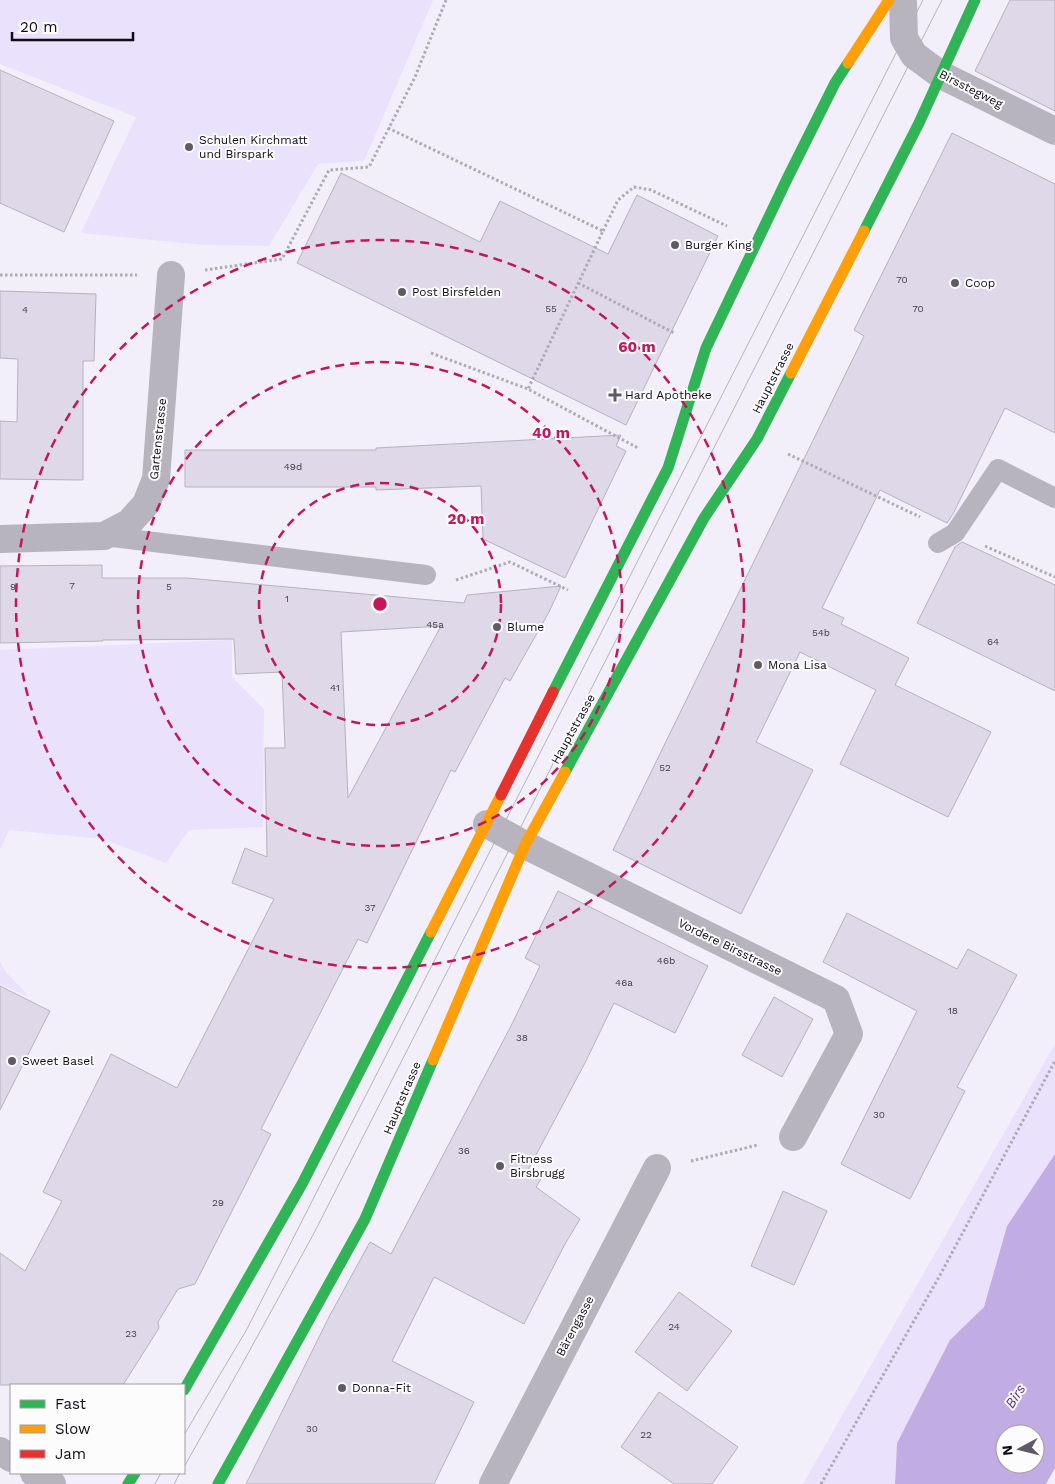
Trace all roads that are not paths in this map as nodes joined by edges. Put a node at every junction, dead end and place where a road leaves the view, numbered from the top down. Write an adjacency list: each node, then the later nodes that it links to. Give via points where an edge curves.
1 (889, 0): 12 (main road, via 836,83 788,177 706,348 668,468)
2 (902, 0): 4 (street, Birsstegweg, via 904,38 909,48)
3 (975, 0): 4 (main road, Hauptstrasse)
4 (941, 75): 5 (street, Birsstegweg); 13 (main road, Hauptstrasse, via 757,439 704,518)
5 (1055, 132)
6 (171, 275): 8 (street, Gartenstrasse, via 156,479 146,504 129,523)
7 (1055, 498): 10 (lane, via 998,469 955,533)
8 (104, 536): 9 (street, Gartenstrasse); 11 (lane)
9 (0, 539)
10 (938, 543)
11 (426, 575)
12 (486, 824): 13 (street, Vordere Birsstrasse); 16 (main road, via 302,1184)
13 (525, 845): 14 (street, Vordere Birsstrasse, via 836,999 849,1034); 20 (main road, Hauptstrasse, via 365,1219)
14 (793, 1137)
15 (657, 1168): 18 (street, Bärengasse)
16 (185, 1388)
17 (36, 1474): 19 (street)
18 (497, 1482)
19 (52, 1484)
20 (218, 1484)

